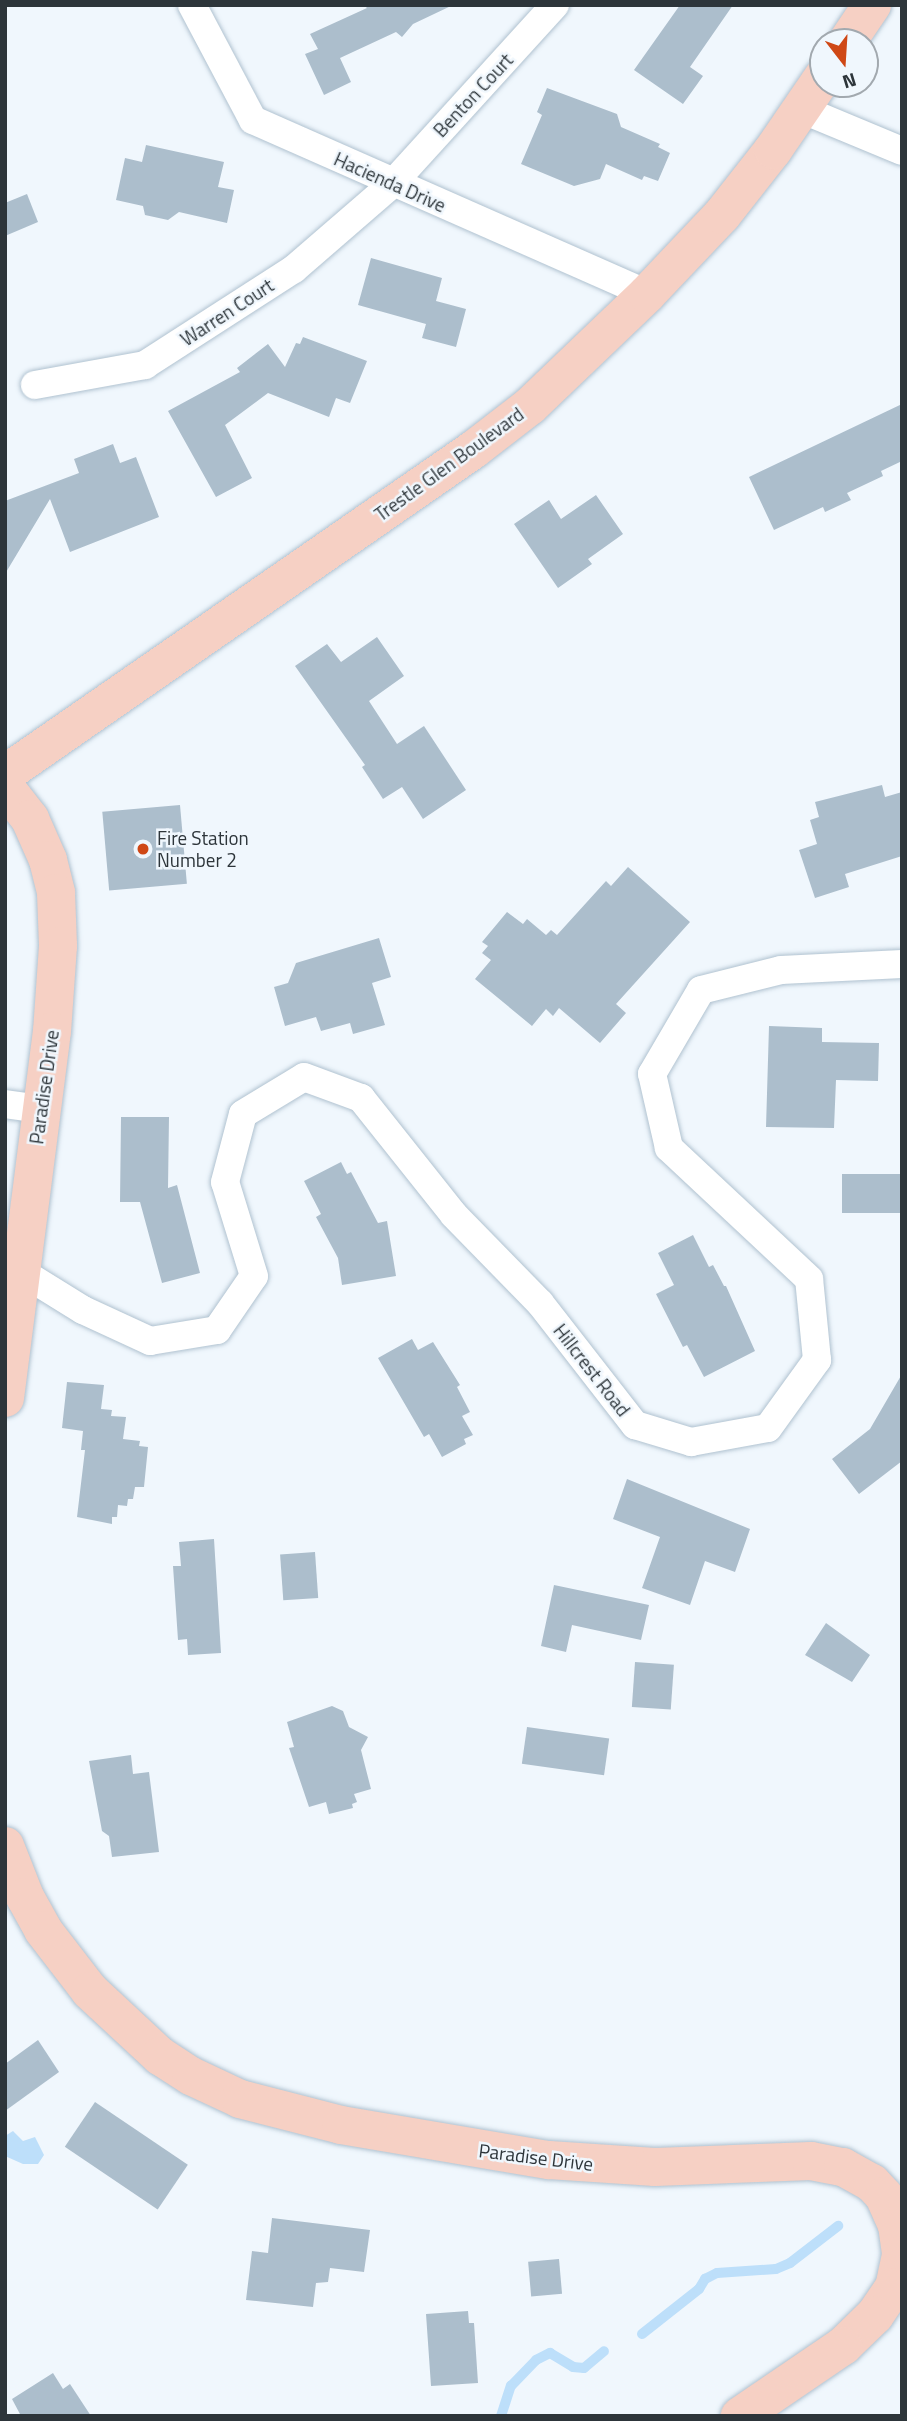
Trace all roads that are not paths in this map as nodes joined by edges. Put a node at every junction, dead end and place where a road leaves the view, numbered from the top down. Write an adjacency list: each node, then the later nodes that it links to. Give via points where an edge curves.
1 (192, 5): 8 (street, Hacienda Drive, via 253,120)
2 (555, 5): 8 (street, Benton Court)
3 (872, 5): 4 (street)
4 (856, 28)
5 (809, 98): 6 (street, Trestle Glen Boulevard)
6 (802, 109): 7 (street); 9 (street, Trestle Glen Boulevard, via 731,204)
7 (902, 151)
8 (392, 184): 9 (street, Hacienda Drive); 10 (street, Warren Court, via 294,269 145,365)
9 (647, 294): 11 (street, Trestle Glen Boulevard, via 555,385 473,450)
10 (35, 385)
11 (5, 774)
12 (5, 787): 14 (street, Paradise Drive, via 43,845 57,902 56,996)
13 (902, 964): 15 (street, Hillcrest Road, via 781,970 701,990 652,1074 668,1149 809,1279 817,1360 768,1428 691,1442 635,1424 540,1303 454,1215 361,1098 304,1077 243,1114 225,1182 254,1276 217,1330 150,1341 83,1310)
14 (23, 1107): 15 (street, Paradise Drive)
15 (20, 1270): 16 (street, Paradise Drive)
16 (5, 1398)
17 (5, 1846): 18 (street, Paradise Drive, via 24,1897 43,1930 90,1991 160,2056 240,2099 355,2128 549,2160 643,2167 827,2162 857,2172 872,2183 884,2196 897,2225 901,2255 894,2287 876,2315 843,2346)
18 (740, 2416)

